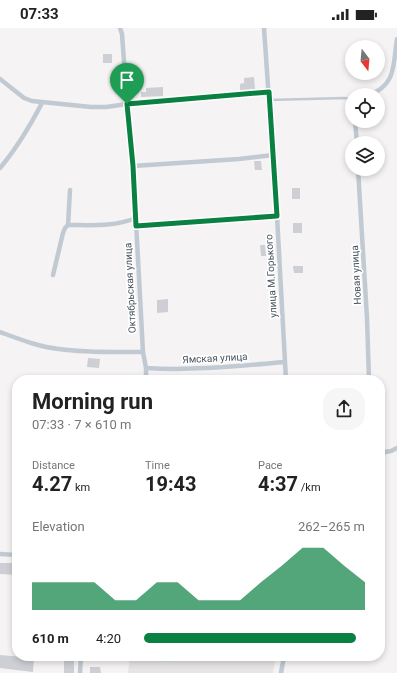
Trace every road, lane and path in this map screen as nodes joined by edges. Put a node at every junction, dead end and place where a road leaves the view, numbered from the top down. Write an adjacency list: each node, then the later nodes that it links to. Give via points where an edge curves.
1 (120, 28): 10 (street, Октябрьская улица)
2 (264, 28): 6 (street, улица М.Горького)
3 (397, 39): 5 (street, via 391,79)
4 (0, 79): 9 (street, via 24,98)
5 (381, 88)
6 (269, 92): 8 (street, улица М.Горького); 10 (street)
7 (345, 98): 8 (lane)
8 (269, 100): 11 (street, улица М.Горького)
9 (42, 103): 10 (street, via 91,108); 13 (street, via 18,144)
10 (127, 104): 12 (street, Октябрьская улица)
11 (273, 155): 12 (street); 16 (street, улица М.Горького)
12 (133, 166): 17 (street, Октябрьская улица)
13 (0, 168)
14 (358, 176): 27 (street, Новая улица)
15 (70, 190): 18 (street)
16 (277, 216): 19 (street); 23 (street, улица М.Горького)
17 (136, 218): 18 (street, via 115,224); 19 (street, Октябрьская улица)
18 (68, 225): 20 (street, via 63,233)
19 (136, 226): 22 (street, Октябрьская улица)
20 (53, 275)
21 (0, 332): 22 (street, via 59,350)
22 (143, 352): 24 (street, Октябрьская улица)
23 (285, 362): 24 (street, Ямская улица, via 200,369); 26 (street, улица М.Горького)
24 (146, 368): 25 (street, Октябрьская улица)
25 (146, 375)
26 (286, 375)
27 (369, 375)
28 (397, 448): 29 (street)
29 (385, 452)
30 (0, 554): 31 (street)
31 (12, 555)
32 (81, 661): 34 (street)
33 (283, 661): 35 (street)
34 (80, 673)
35 (281, 673)

